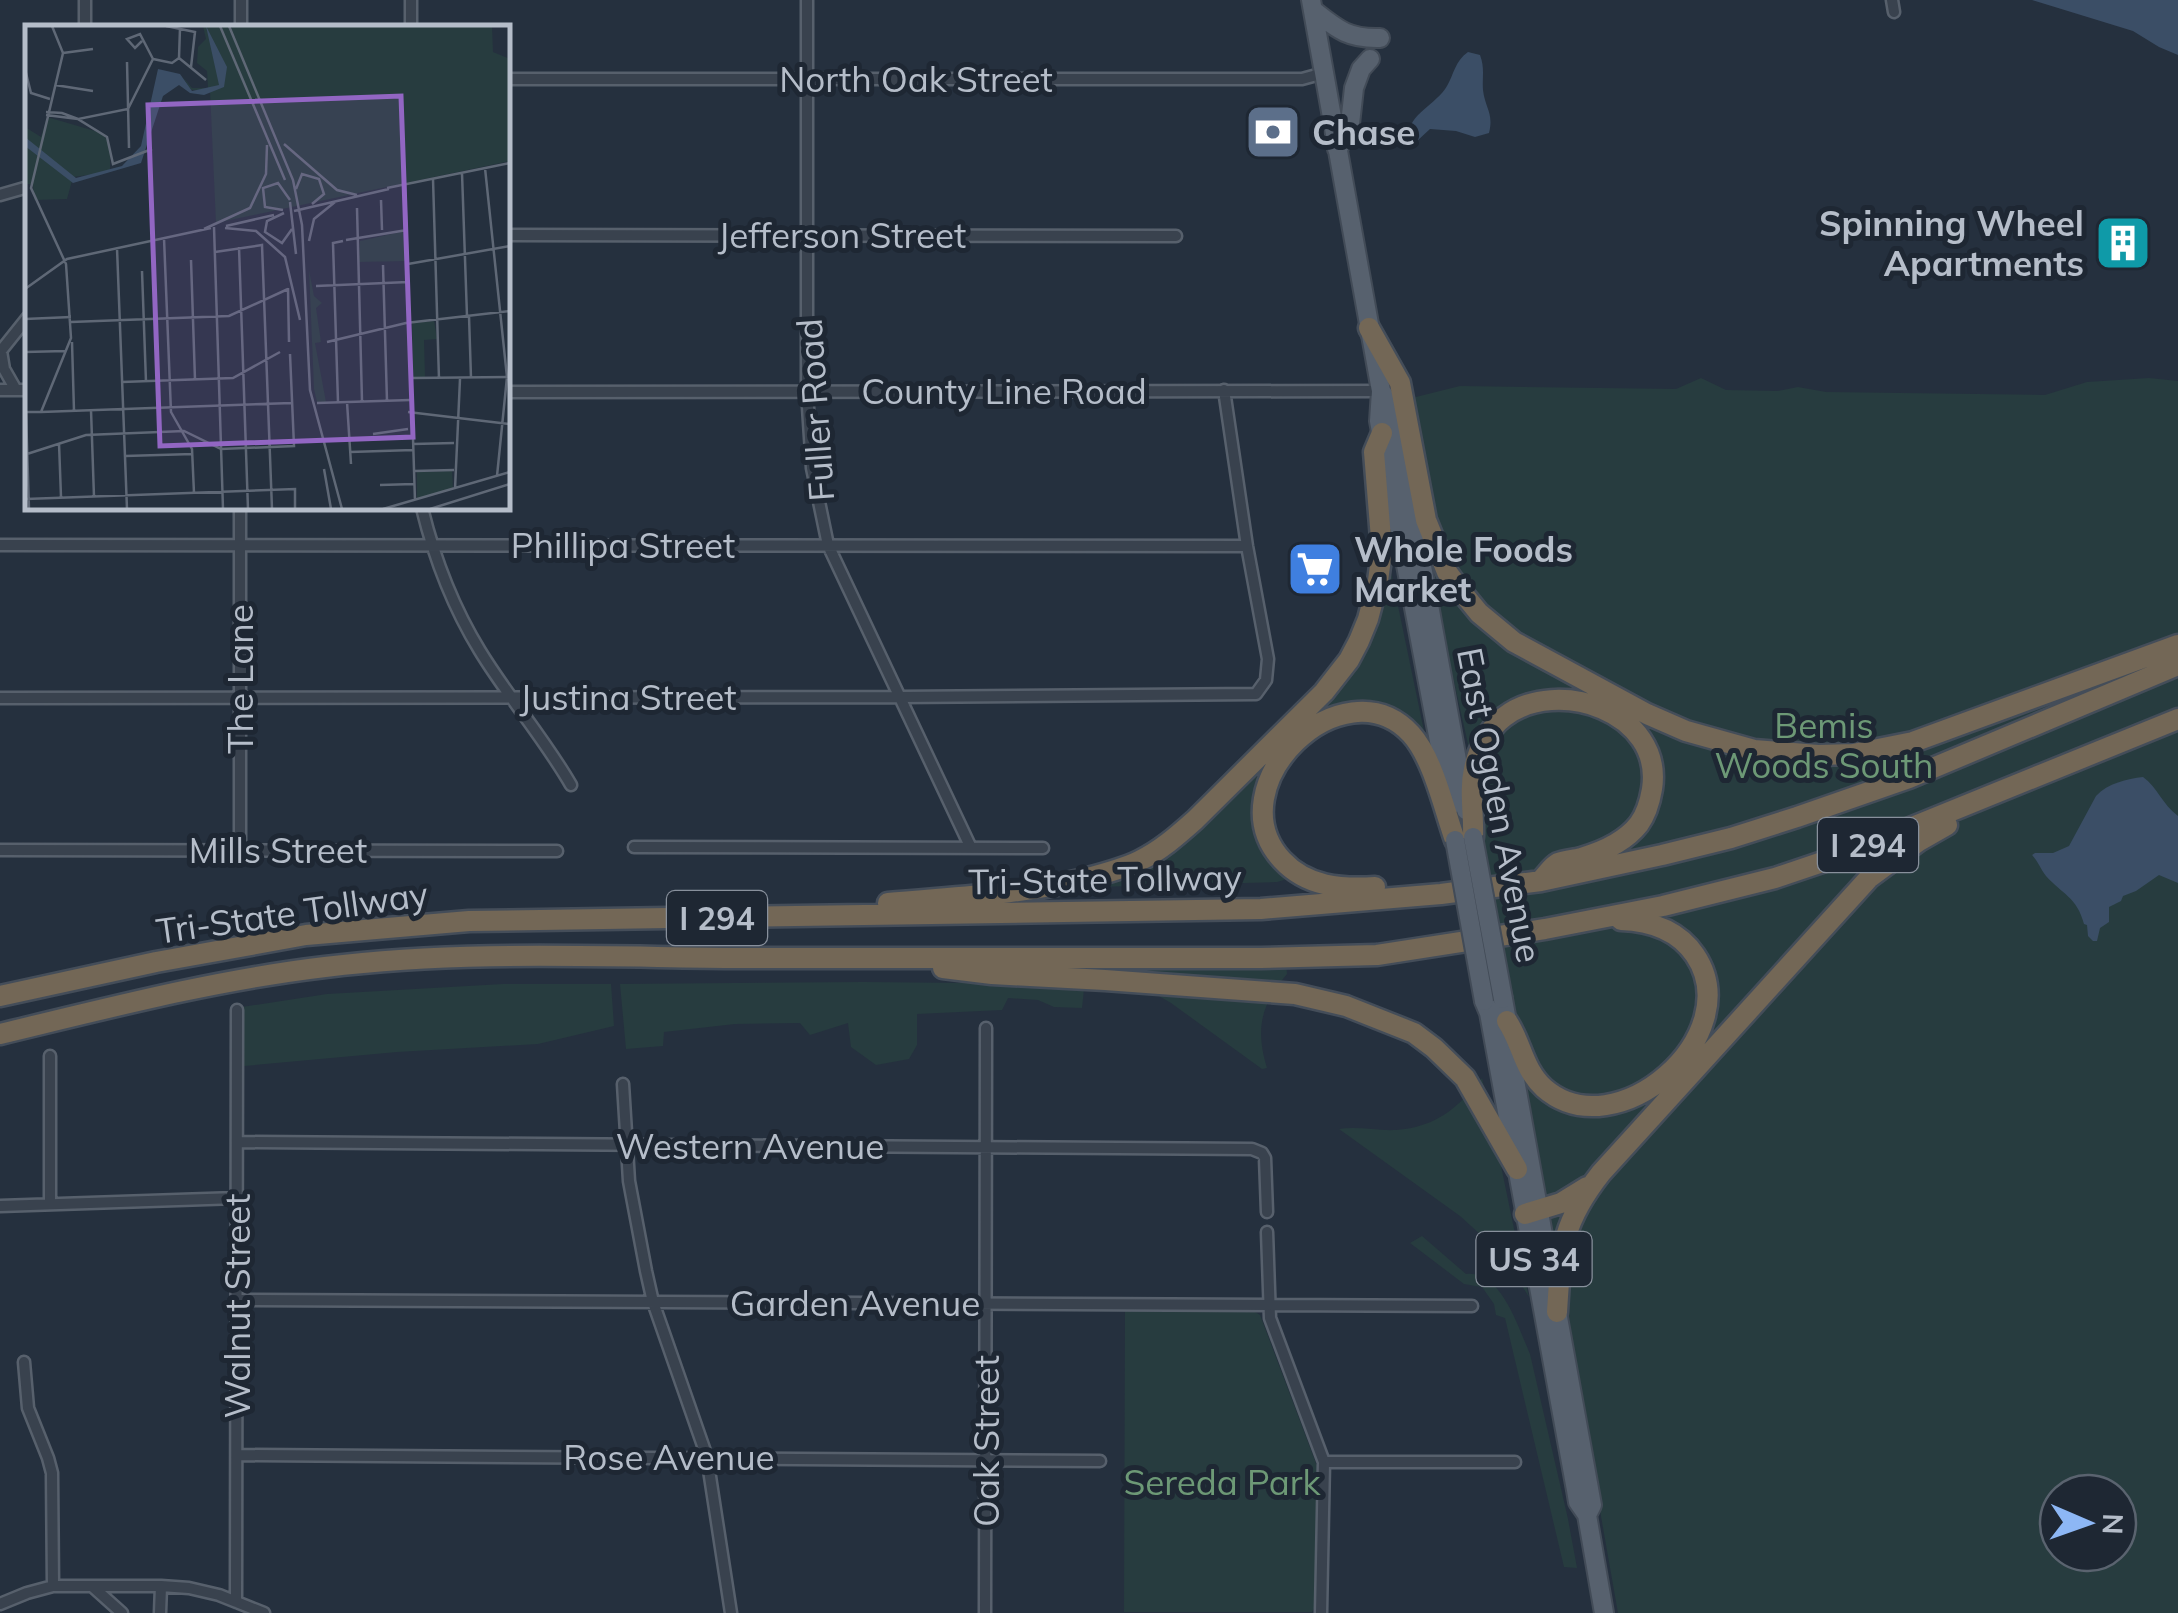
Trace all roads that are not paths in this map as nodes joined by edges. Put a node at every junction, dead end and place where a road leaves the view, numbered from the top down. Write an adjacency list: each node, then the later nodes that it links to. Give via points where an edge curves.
1 (807, 0): 7 (street, Fuller Road)
2 (1312, 5): 3 (main road, via 1340,32); 5 (main road, East Ogden Avenue / US 34)
3 (1380, 38)
4 (1370, 59): 8 (main road, via 1354,88 1349,133)
5 (1324, 72): 7 (street, North Oak Street, via 1304,79); 8 (main road, East Ogden Avenue / US 34)
6 (510, 79): 7 (street, North Oak Street)
7 (807, 79): 12 (street, Fuller Road)
8 (1337, 149): 15 (main road, East Ogden Avenue / US 34)
9 (25, 189): 10 (street)
10 (0, 195)
11 (510, 235): 12 (street, Jefferson Street)
12 (807, 235): 13 (street, Jefferson Street); 22 (street, Fuller Road)
13 (1176, 236)
14 (25, 321): 16 (street)
15 (1369, 328): 20 (main road, East Ogden Avenue / US 34); 31 (highway, via 1400,383 1432,541 1461,592 1514,642 1686,731 1754,750 1853,754 1913,742)
16 (0, 352): 18 (street, via 4,369)
17 (0, 390): 18 (street)
18 (22, 390)
19 (1224, 390): 20 (street, County Line Road); 22 (street, County Line Road); 30 (street)
20 (1381, 391): 23 (main road, East Ogden Avenue / US 34); 40 (main road, East Ogden Avenue / US 34, via 1394,411 1467,814)
21 (510, 392): 22 (street, County Line Road)
22 (806, 392): 29 (street, Fuller Road)
23 (1382, 433): 40 (main road, East Ogden Avenue / US 34, via 1452,810); 49 (highway, via 1374,452 1382,551 1360,641 1324,692 1174,840 1137,862 1040,889)
24 (240, 510): 26 (street, The Lane)
25 (423, 510): 27 (street)
26 (240, 544): 27 (street, Phillipa Street); 28 (street, Phillipa Street); 33 (street, The Lane)
27 (432, 544): 29 (street, Phillipa Street); 34 (street, via 461,617)
28 (0, 545)
29 (828, 545): 30 (street, Phillipa Street); 36 (street, Fuller Road)
30 (1247, 546): 36 (street, Justina Street, via 1268,659 1256,694)
31 (2178, 645)
32 (2178, 665): 47 (highway, Tri-State Tollway / I 294, via 1797,818)
33 (241, 697): 34 (street, Justina Street); 35 (street, Justina Street); 45 (street, The Lane)
34 (510, 697): 36 (street, Justina Street); 38 (street)
35 (0, 698)
36 (900, 698): 42 (street, Fuller Road)
37 (2178, 719): 39 (highway, Tri-State Tollway / I 294)
38 (571, 785)
39 (2014, 785): 50 (highway, Tri-State Tollway / I 294, via 1775,878); 64 (highway, via 1869,878)
40 (1464, 839): 47 (highway, via 1474,813 1474,769 1500,719 1528,704 1563,701 1617,715 1641,738 1652,763 1647,810 1620,841 1557,864); 48 (highway, via 1420,745 1378,714 1336,715 1316,726 1280,759 1266,788 1265,832 1294,871 1323,885 1404,884); 53 (main road, East Ogden Avenue / US 34, bridge)
41 (634, 847): 42 (street)
42 (971, 848): 43 (street)
43 (1044, 848)
44 (0, 850): 45 (street, Mills Street)
45 (240, 850): 46 (street, Mills Street)
46 (557, 851)
47 (1540, 881): 48 (highway, Tri-State Tollway / I 294)
48 (1440, 894): 49 (highway, Tri-State Tollway / I 294, via 1261,909)
49 (772, 917): 52 (highway, Tri-State Tollway / I 294, via 469,922 306,935)
50 (1545, 928): 51 (highway, Tri-State Tollway / I 294, via 1377,955); 55 (highway, via 1616,920 1666,929 1691,949 1706,977 1704,1024 1667,1074 1630,1098 1595,1107 1543,1088)
51 (862, 959): 57 (highway, Tri-State Tollway / I 294, via 403,959 238,980); 63 (highway, via 1295,994 1346,1006 1434,1048 1465,1078)
52 (0, 996)
53 (1494, 1000): 55 (main road, US 34); 63 (main road, US 34, via 1489,1014)
54 (236, 1010): 60 (street, Walnut Street)
55 (1508, 1021): 69 (main road, US 34)
56 (986, 1028): 62 (street, Oak Street)
57 (0, 1034)
58 (50, 1056): 66 (street)
59 (623, 1084): 61 (street)
60 (237, 1142): 61 (street, Western Avenue); 65 (street, Walnut Street)
61 (627, 1146): 62 (street, Western Avenue); 72 (street)
62 (986, 1147): 68 (street, Western Avenue, via 1252,1149 1266,1165); 73 (street, Oak Street)
63 (1517, 1168): 69 (main road, US 34)
64 (1593, 1183): 69 (highway); 76 (highway, via 1562,1243)
65 (237, 1198): 66 (street); 71 (street, Walnut Street)
66 (50, 1204): 67 (street)
67 (0, 1206)
68 (1267, 1212)
69 (1532, 1213): 76 (main road, US 34); 84 (main road, US 34, via 1578,1502)
70 (1267, 1232): 74 (street)
71 (237, 1300): 72 (street, Garden Avenue); 78 (street, Walnut Street)
72 (653, 1302): 73 (street, Garden Avenue); 79 (street)
73 (986, 1303): 74 (street, Garden Avenue); 80 (street, Oak Street)
74 (1268, 1306): 75 (street, Garden Avenue); 82 (street)
75 (1472, 1306)
76 (1557, 1312): 84 (main road, US 34, via 1592,1505)
77 (24, 1362): 85 (street, via 28,1408 52,1473)
78 (237, 1455): 79 (street, Rose Avenue); 88 (street, Walnut Street)
79 (706, 1457): 80 (street, Rose Avenue); 93 (street)
80 (986, 1458): 81 (street, Rose Avenue); 94 (street, Oak Street)
81 (1100, 1461)
82 (1324, 1462): 83 (street); 95 (street)
83 (1515, 1462)
84 (1587, 1515): 96 (main road, US 34)
85 (53, 1586): 86 (street); 89 (street)
86 (92, 1586): 87 (street); 90 (street)
87 (161, 1586): 88 (street); 91 (street)
88 (236, 1602): 92 (street)
89 (0, 1604)
90 (122, 1613)
91 (160, 1613)
92 (264, 1613)
93 (731, 1613)
94 (985, 1613)
95 (1321, 1613)
96 (1604, 1613)

